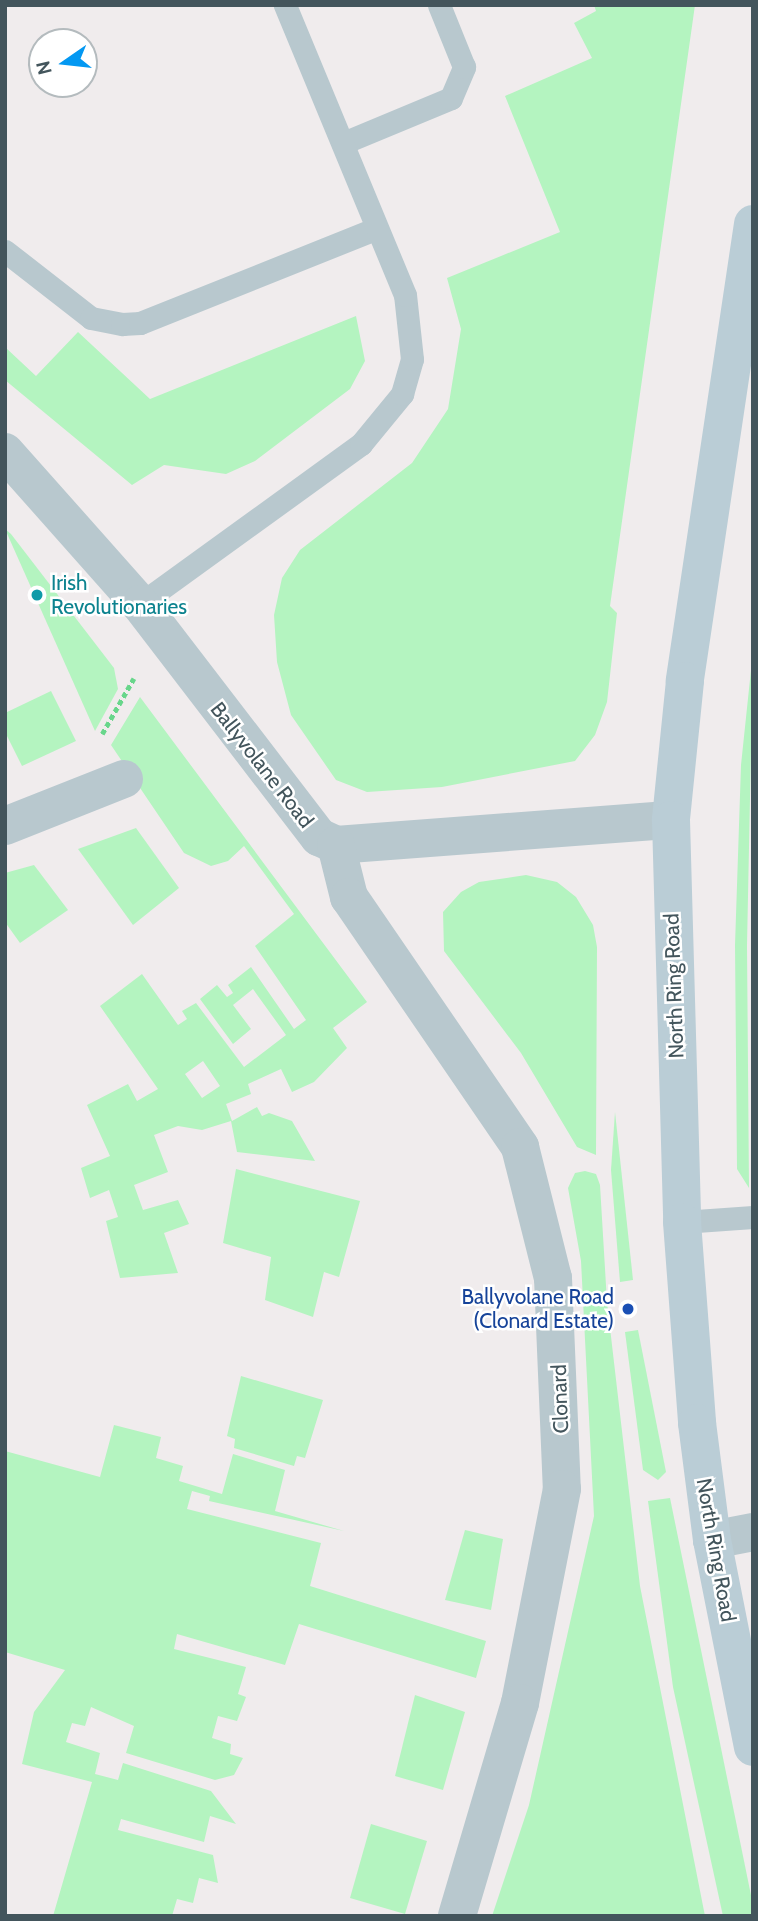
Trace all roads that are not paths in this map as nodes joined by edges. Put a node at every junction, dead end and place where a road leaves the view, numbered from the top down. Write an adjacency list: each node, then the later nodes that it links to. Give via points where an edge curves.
1 (285, 5): 3 (lane)
2 (439, 5): 3 (lane, via 464,67 451,98)
3 (343, 143): 5 (lane)
4 (753, 224): 10 (main road, North Ring Road, via 687,668)
5 (377, 228): 6 (lane, via 140,323 91,318); 8 (lane, via 410,321 412,359 402,394 387,418 361,444)
6 (5, 251)
7 (5, 452): 8 (street, Ballyvolane Road)
8 (140, 604): 12 (street, Ballyvolane Road, via 305,823)
9 (124, 779): 11 (street)
10 (671, 820): 12 (street); 14 (main road, North Ring Road)
11 (5, 826)
12 (336, 845): 18 (street, Clonard, via 349,897 520,1146 553,1278 562,1489 520,1703)
13 (753, 1217): 14 (lane)
14 (682, 1222): 16 (main road, North Ring Road, via 697,1423)
15 (753, 1532): 16 (street)
16 (712, 1540): 17 (main road, North Ring Road)
17 (753, 1747)
18 (457, 1916)

